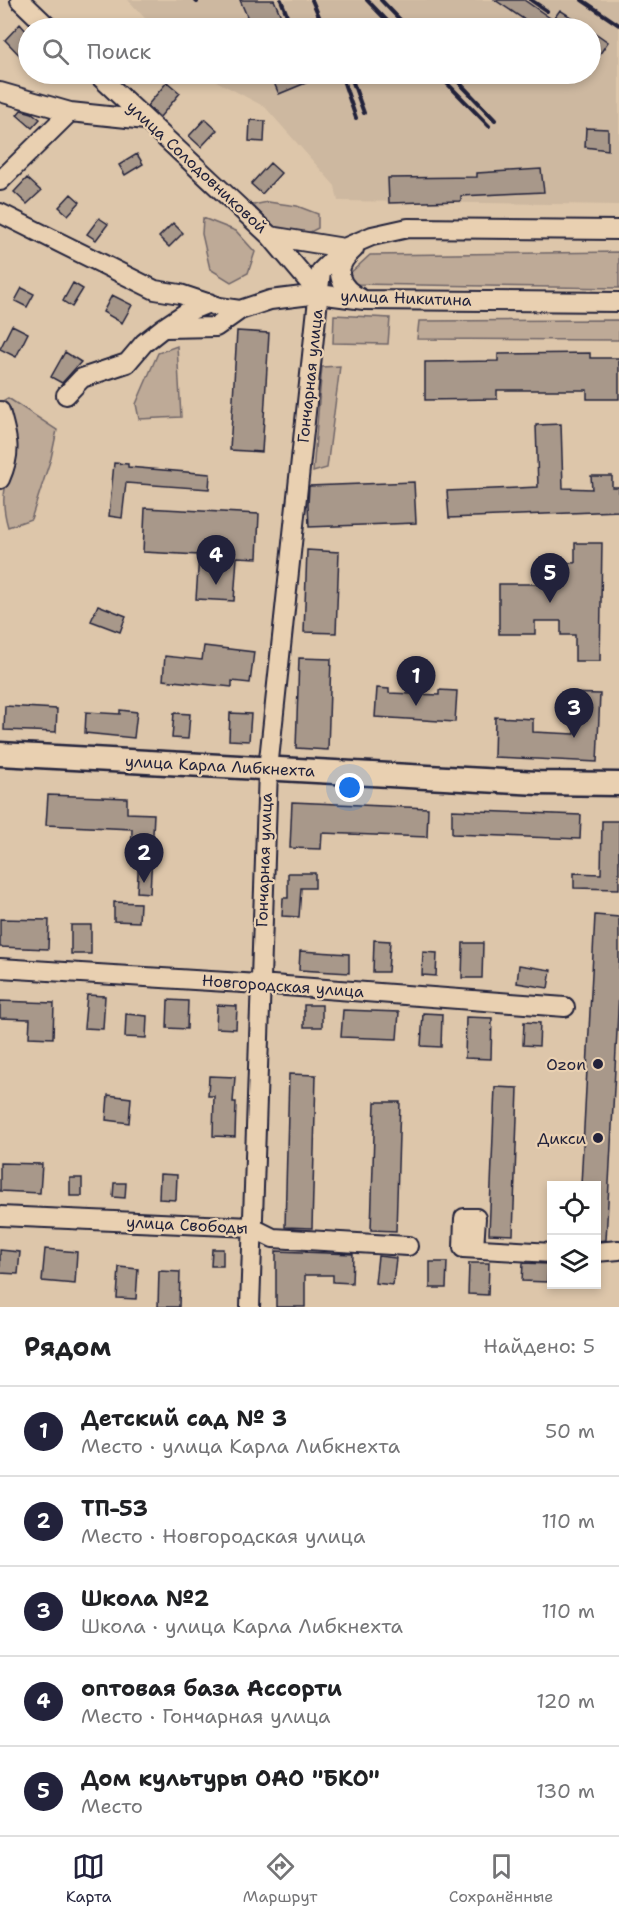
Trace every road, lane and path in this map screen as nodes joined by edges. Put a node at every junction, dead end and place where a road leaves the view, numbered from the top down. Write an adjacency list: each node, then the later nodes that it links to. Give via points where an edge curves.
1 (20, 0): 2 (street)
2 (39, 18)
3 (108, 84): 6 (street, улица Солодовниковой)
4 (2, 91): 5 (street)
5 (70, 112): 6 (street); 7 (street)
6 (146, 120): 10 (street, улица Солодовниковой)
7 (0, 181)
8 (0, 213): 16 (street, via 155,290)
9 (619, 230): 11 (street, via 408,228)
10 (270, 236): 12 (street); 13 (street, улица Солодовниковой)
11 (372, 236): 12 (street); 14 (street, via 351,251 339,272 343,285)
12 (344, 248): 13 (street, Гончарная улица, via 321,271)
13 (319, 294): 14 (street, улица Никитина); 17 (street, улица Никитина, via 270,300); 23 (street, Гончарная улица)
14 (364, 300): 15 (street, улица Никитина)
15 (619, 302)
16 (209, 303): 17 (street); 18 (street)
17 (240, 310): 18 (street, via 216,327)
18 (163, 328): 19 (street, via 127,363 82,378)
19 (66, 395)
20 (0, 411): 21 (street, via 8,462)
21 (0, 479)
22 (0, 754): 23 (main road, улица Карла Либкнехта)
23 (268, 769): 24 (main road, улица Карла Либкнехта); 26 (street, Гончарная улица)
24 (619, 784)
25 (0, 968): 26 (street, Новгородская улица)
26 (259, 984): 27 (street, Новгородская улица); 29 (street, Гончарная улица)
27 (565, 1007)
28 (0, 1216): 29 (street, улица Свободы)
29 (251, 1227): 30 (street, улица Свободы, via 273,1238); 35 (street, Гончарная улица)
30 (408, 1246)
31 (474, 1248): 34 (street)
32 (619, 1250): 33 (street)
33 (601, 1252)
34 (547, 1253)
35 (250, 1307)

